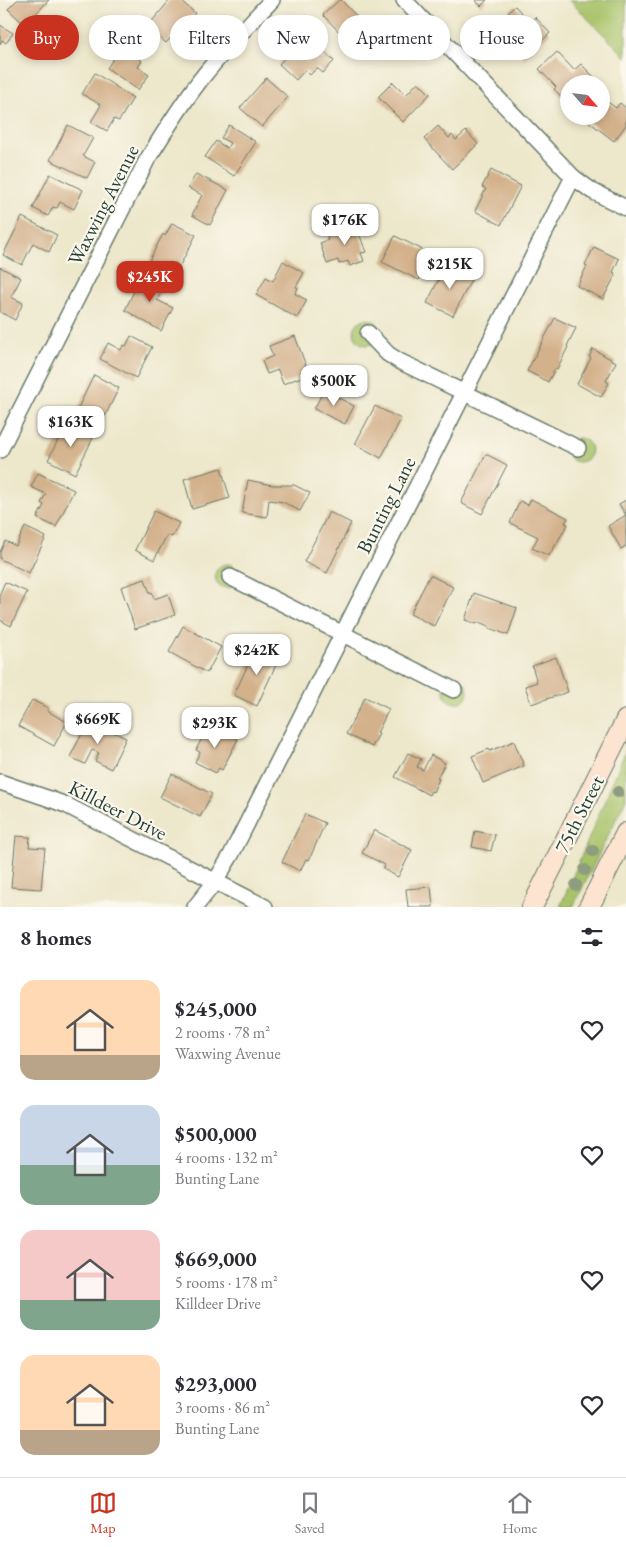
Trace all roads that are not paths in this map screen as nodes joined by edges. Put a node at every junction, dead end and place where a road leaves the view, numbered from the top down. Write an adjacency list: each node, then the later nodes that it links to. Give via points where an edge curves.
1 (272, 0): 8 (street, Waxwing Avenue, via 203,75 147,160)
2 (404, 0): 3 (street)
3 (573, 178): 4 (street); 6 (street, Bunting Lane)
4 (626, 208)
5 (368, 333): 6 (street, via 399,361)
6 (465, 393): 7 (street); 10 (street, Bunting Lane)
7 (578, 448)
8 (0, 450)
9 (230, 577): 10 (street)
10 (343, 634): 11 (street); 15 (street, Bunting Lane)
11 (454, 690)
12 (626, 720): 18 (main road, 75th Street)
13 (0, 782): 15 (street, Killdeer Drive, via 66,806)
14 (626, 833): 19 (main road)
15 (215, 882): 16 (street, Bunting Lane); 17 (street)
16 (195, 907)
17 (265, 907)
18 (532, 907)
19 (589, 907)

